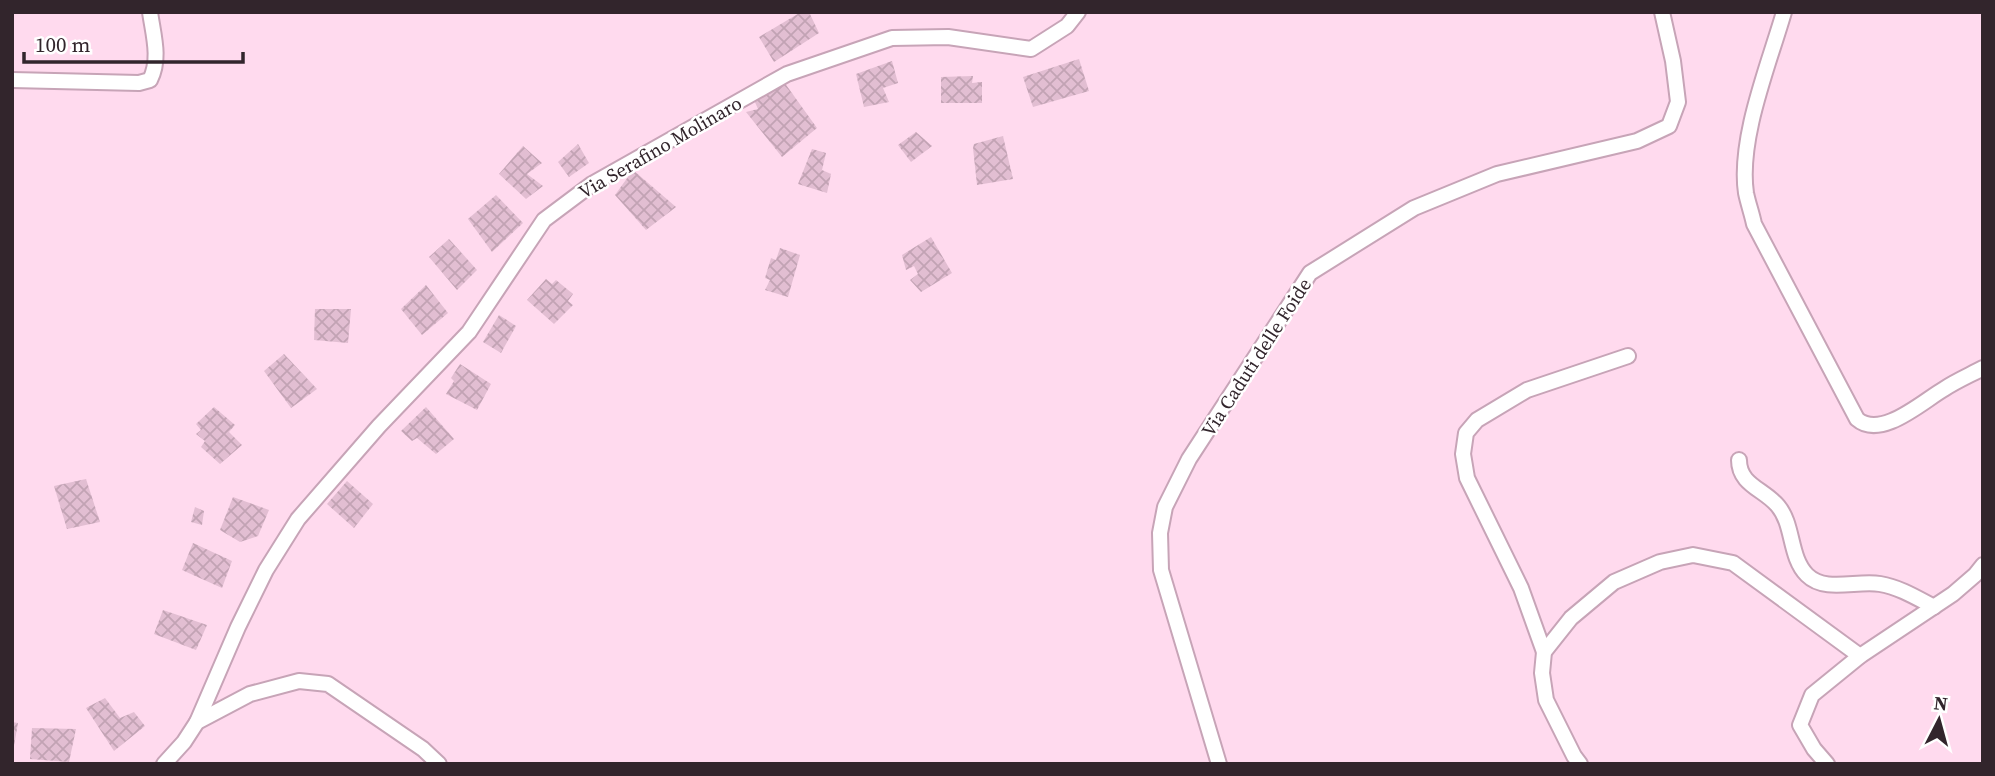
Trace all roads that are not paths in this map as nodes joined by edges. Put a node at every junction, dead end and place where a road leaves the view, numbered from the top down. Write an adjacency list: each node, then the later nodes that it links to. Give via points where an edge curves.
1 (149, 12): 5 (street, via 156,53 150,80)
2 (1078, 12): 13 (street, Via Serafino Molinaro, via 1067,26 1031,49 948,37 892,38 787,74 592,184 544,220 469,332 298,519 260,581)
3 (1661, 12): 16 (street, Via Caduti delle Foide, via 1678,102 1669,126 1637,141 1497,174 1414,208 1310,273 1189,459 1165,507 1161,570)
4 (1784, 12): 7 (street, via 1752,121 1745,159 1746,192 1754,224 1857,419 1879,425 1909,413)
5 (12, 80)
6 (1628, 356): 11 (street, via 1527,390 1477,420 1466,433 1467,478 1521,588)
7 (1983, 368)
8 (1739, 460): 10 (street, via 1746,481 1784,515 1799,565 1807,576 1829,584 1890,586)
9 (1983, 565): 10 (street)
10 (1934, 607): 12 (street)
11 (1544, 652): 12 (street, via 1571,618 1614,582 1660,562 1693,555 1733,563); 17 (street, via 1546,699)
12 (1860, 656): 18 (street, via 1812,695 1800,725)
13 (197, 722): 14 (street, Via Serafino Molinaro); 15 (street, via 250,694 299,681 328,684)
14 (164, 764)
15 (439, 764)
16 (1219, 764)
17 (1580, 764)
18 (1827, 764)

